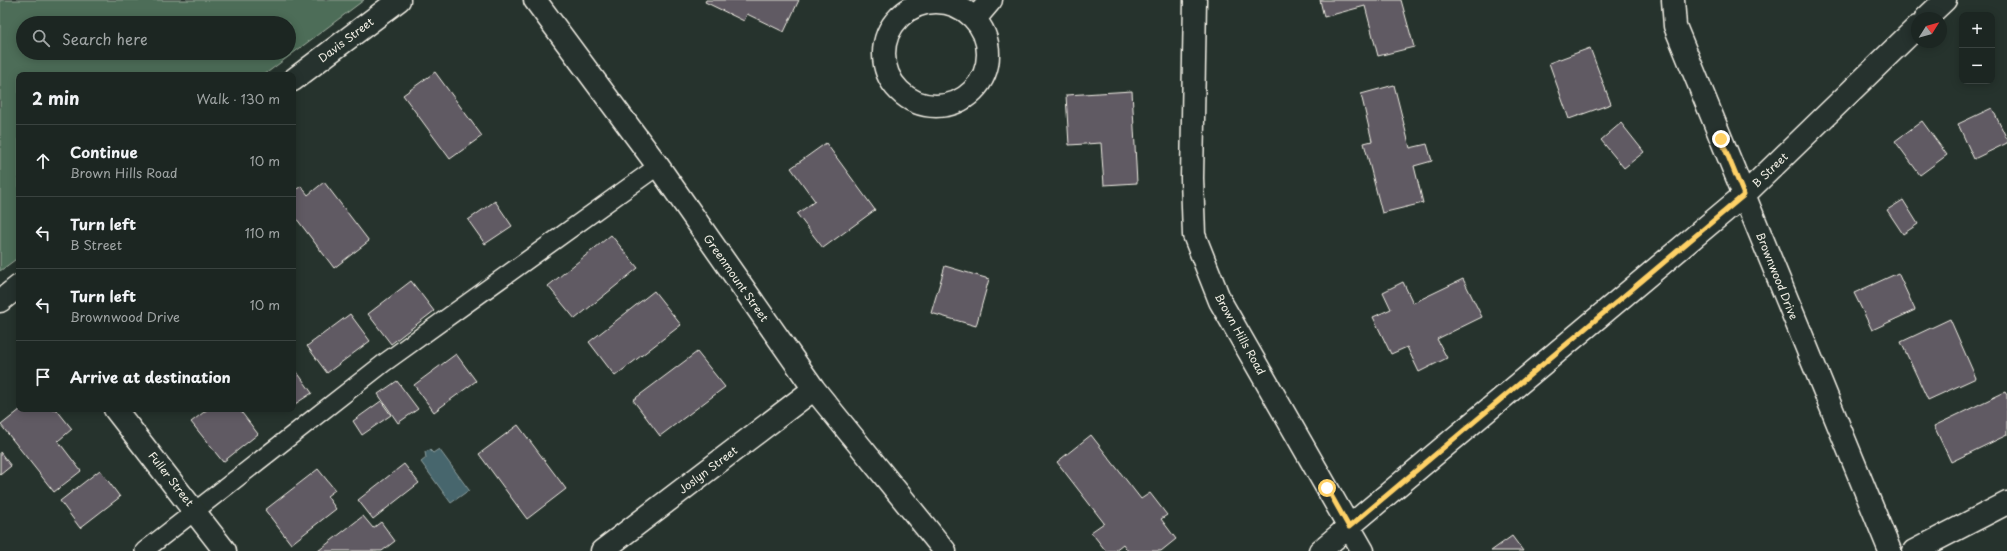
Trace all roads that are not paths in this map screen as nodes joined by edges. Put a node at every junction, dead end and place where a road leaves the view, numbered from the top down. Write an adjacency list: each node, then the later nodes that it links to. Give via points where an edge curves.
1 (399, 0): 10 (street, Davis Street)
2 (535, 0): 11 (street, Greenmount Street)
3 (991, 0): 8 (street)
4 (1195, 0): 19 (street, Brown Hills Road, via 1192,178 1194,235 1220,301)
5 (1673, 0): 12 (street, Brownwood Drive, via 1674,26)
6 (1945, 0): 7 (street)
7 (1932, 12)
8 (975, 19): 8 (street, via 984,34 988,50 987,68 979,84 967,96 951,104 934,106 916,102 901,93 891,80 884,64 884,47 888,31 898,17 912,7 928,2 945,2 962,8)
9 (1911, 33): 12 (street, B Street)
10 (296, 78)
11 (658, 166): 15 (street, Greenmount Street); 18 (lane, via 384,363)
12 (1744, 195): 19 (street, B Street); 26 (street, Brownwood Drive)
13 (16, 289): 14 (street)
14 (0, 300)
15 (814, 389): 22 (street, Joslyn Street); 23 (street, Greenmount Street)
16 (117, 412): 18 (street, Fuller Street)
17 (2007, 503): 27 (street)
18 (196, 511): 20 (lane); 21 (street, Fuller Street)
19 (1349, 527): 24 (street, B Street); 25 (street, Brown Hills Road)
20 (144, 551)
21 (225, 551)
22 (602, 551)
23 (945, 551)
24 (1320, 551)
25 (1363, 551)
26 (1890, 551)
27 (1914, 551)

